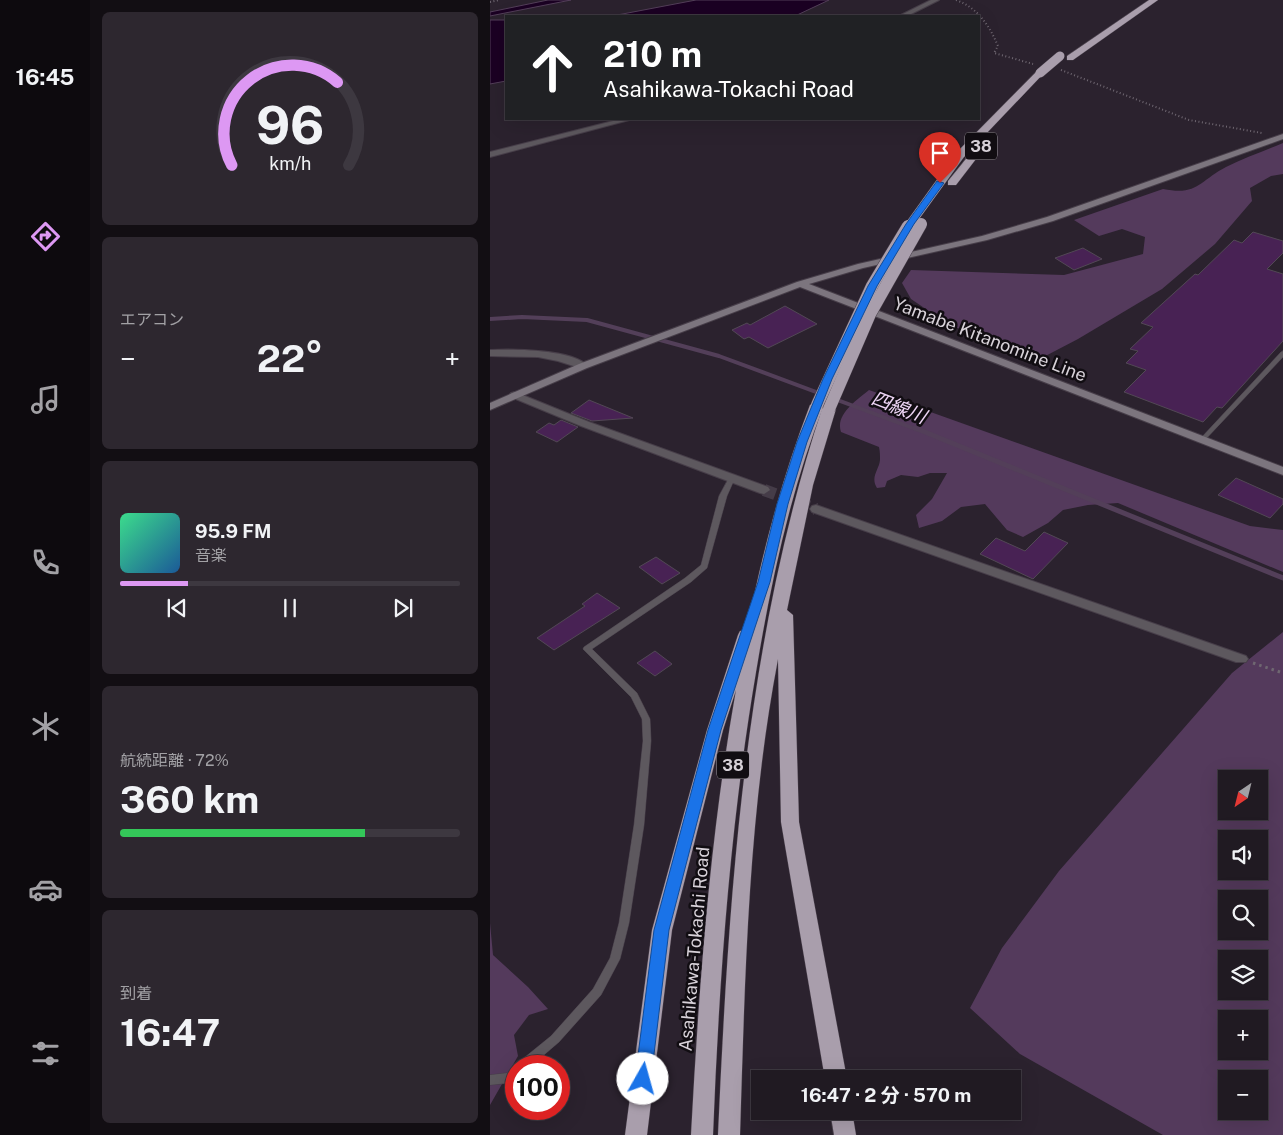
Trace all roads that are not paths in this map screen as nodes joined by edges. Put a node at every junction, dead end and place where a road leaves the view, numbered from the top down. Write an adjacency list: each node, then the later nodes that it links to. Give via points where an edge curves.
1 (936, 0): 4 (street)
2 (1139, 0): 5 (highway, Asahikawa-Tokachi Road / 38)
3 (1154, 0): 5 (highway, Asahikawa-Tokachi Road / 38)
4 (904, 15)
5 (1065, 57): 15 (highway, Asahikawa-Tokachi Road / 38, bridge, via 1047,71 916,224)
6 (625, 120): 8 (street)
7 (1281, 136): 9 (main road, via 1050,219)
8 (490, 155)
9 (800, 284): 12 (main road); 16 (main road, Yamabe Kitanomine Line)
10 (1283, 353): 16 (lane)
11 (490, 354): 12 (street, via 545,355)
12 (583, 366): 13 (main road)
13 (515, 395): 14 (main road); 18 (street)
14 (490, 407)
15 (823, 407): 21 (highway, Asahikawa-Tokachi Road / 38, via 802,442 782,504); 22 (highway, Asahikawa-Tokachi Road / 38)
16 (1202, 440): 17 (main road, Yamabe Kitanomine Line)
17 (1283, 471)
18 (732, 478): 19 (street); 24 (lane, via 723,496 704,566 587,649 634,695 646,719 639,825 624,923 615,959 597,992 555,1039)
19 (764, 490)
20 (816, 509): 23 (street)
21 (764, 582): 29 (highway, via 715,730 662,930); 30 (highway, Asahikawa-Tokachi Road / 38, via 739,717 721,865 707,1010)
22 (785, 584): 25 (highway, 38, via 790,822); 31 (highway, Asahikawa-Tokachi Road / 38, via 759,720 743,866)
23 (1241, 658)
24 (536, 1055)
25 (834, 1070)
26 (505, 1078): 27 (lane)
27 (490, 1080)
28 (842, 1120): 32 (highway)
29 (636, 1135)
30 (702, 1135)
31 (729, 1135)
32 (845, 1135)

